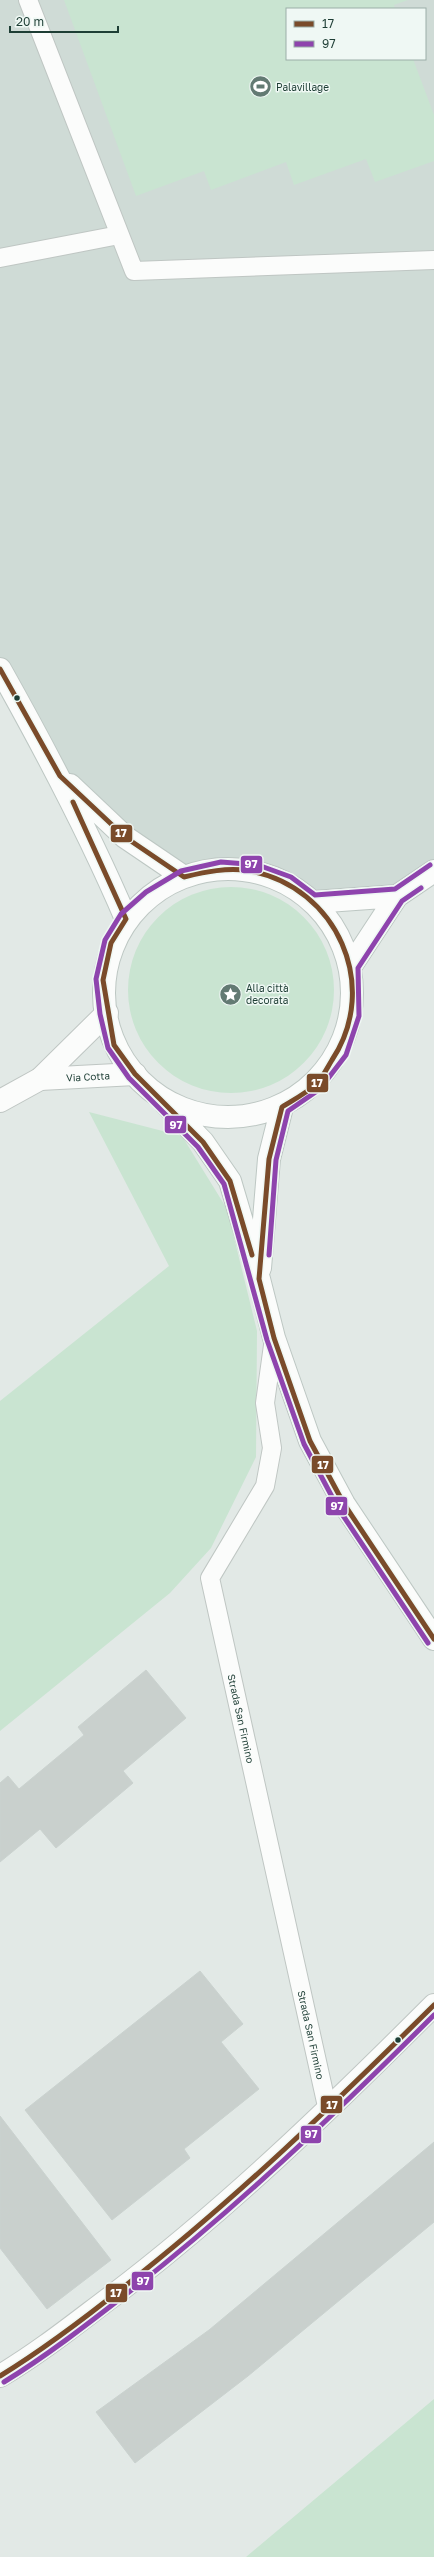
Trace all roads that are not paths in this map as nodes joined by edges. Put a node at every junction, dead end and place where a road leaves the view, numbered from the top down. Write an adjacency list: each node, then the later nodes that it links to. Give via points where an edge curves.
1 (28, 0): 2 (lane)
2 (119, 235): 3 (lane); 4 (lane, via 134,271)
3 (0, 258)
4 (434, 260)
5 (0, 669): 6 (street)
6 (60, 776): 8 (street, via 125,837); 11 (street)
7 (434, 871): 9 (street)
8 (184, 877): 10 (street, via 222,869 257,872 288,883); 11 (street, via 150,898)
9 (397, 896): 10 (street); 12 (street)
10 (313, 902): 12 (street, via 334,926)
11 (126, 919): 13 (street, via 111,943 104,980)
12 (351, 966): 18 (street, via 352,1015 340,1051 315,1084)
13 (107, 1012): 14 (street, via 114,1045); 15 (street, Via Cotta)
14 (135, 1074): 15 (street, Via Cotta); 16 (street)
15 (40, 1079): 17 (street, Via Cotta)
16 (157, 1095): 18 (street, via 182,1108 212,1117 247,1117); 19 (street, via 203,1142 230,1181)
17 (0, 1102)
18 (282, 1107): 19 (street, via 269,1159)
19 (259, 1279): 20 (street)
20 (274, 1338): 21 (street, via 288,1384 314,1448 344,1504); 23 (lane, Strada San Firmino, via 265,1403 272,1448 265,1486 210,1578)
21 (434, 1639)
22 (434, 2005): 23 (street)
23 (328, 2111): 24 (street, via 193,2231 60,2336)
24 (0, 2376)

